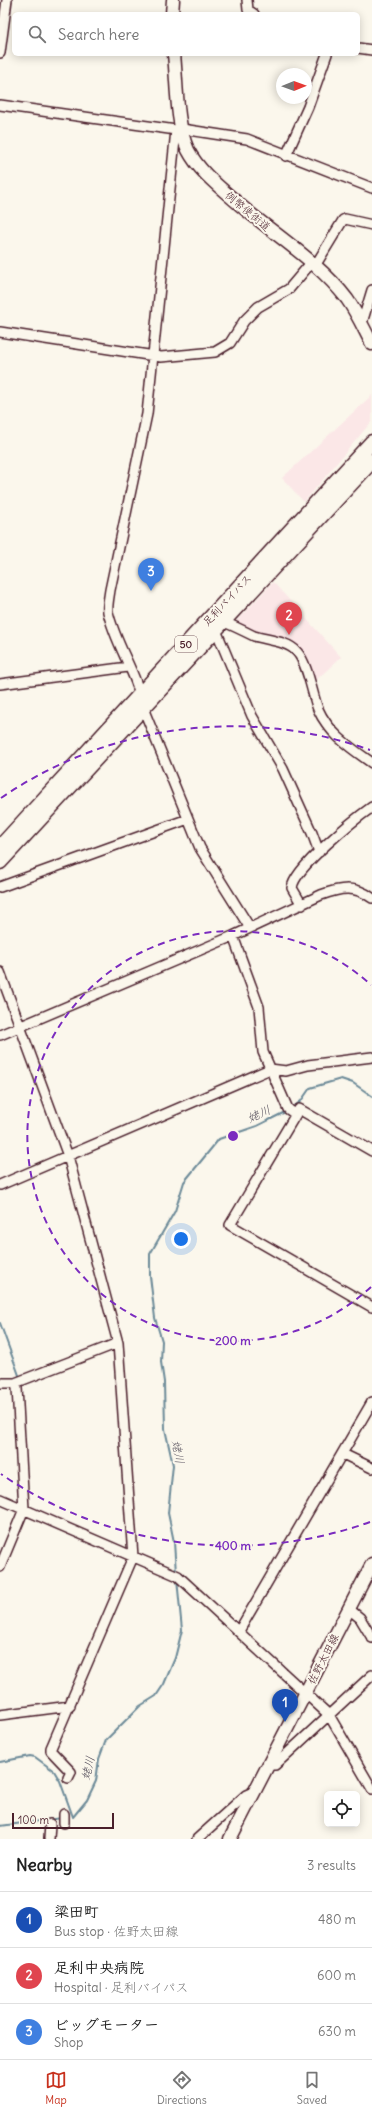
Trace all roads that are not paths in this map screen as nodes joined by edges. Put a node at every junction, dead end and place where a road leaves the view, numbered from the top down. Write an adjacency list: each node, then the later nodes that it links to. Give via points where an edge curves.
1 (7, 0): 8 (street)
2 (173, 0): 4 (main road)
3 (247, 0): 5 (street, via 248,10)
4 (172, 12)
5 (251, 12)
6 (360, 48): 7 (street)
7 (372, 50)
8 (0, 53)
9 (174, 56): 12 (main road, 例幣使街道)
10 (327, 56): 13 (street)
11 (0, 105): 12 (street)
12 (179, 129): 13 (street, via 247,140); 16 (main road, 例幣使街道, via 206,175); 21 (street)
13 (286, 156): 14 (street)
14 (372, 188)
15 (372, 225): 16 (street, via 343,220)
16 (313, 264): 18 (main road, 例幣使街道, via 338,288); 21 (street, via 289,289 258,307 244,321 230,343 215,352 161,357)
17 (372, 290): 18 (street)
18 (366, 326): 20 (main road, 例幣使街道)
19 (0, 332): 21 (street)
20 (372, 344)
21 (153, 354): 25 (street, via 147,414 110,590 108,611)
22 (372, 442): 27 (highway, 足利バイパス / 50)
23 (372, 461): 24 (highway, 足利バイパス / 50)
24 (220, 626): 28 (highway, 足利バイパス / 50); 29 (street, via 289,646 297,652 318,710 326,724 337,737); 33 (street, via 252,716 287,776)
25 (128, 667): 26 (street); 27 (street)
26 (0, 684)
27 (141, 693): 28 (street); 32 (highway, 足利バイパス / 50)
28 (143, 708): 31 (street); 34 (highway, 足利バイパス / 50)
29 (372, 763)
30 (372, 807): 33 (street)
31 (188, 819): 35 (street); 38 (street, via 200,848)
32 (0, 847)
33 (319, 852): 37 (street, via 292,884 293,891)
34 (0, 862)
35 (0, 887)
36 (372, 898): 37 (street, via 358,890 343,889 320,895)
37 (302, 904): 38 (street)
38 (250, 928): 39 (street)
39 (233, 936): 41 (street); 44 (street, via 259,1007 263,1052)
40 (0, 972): 41 (street)
41 (20, 1026): 42 (street); 47 (street)
42 (0, 1035)
43 (372, 1057): 44 (street, via 308,1065 286,1071)
44 (270, 1069): 45 (street, via 288,1109); 47 (street)
45 (295, 1114): 46 (street, via 299,1109); 49 (street, via 230,1225)
46 (372, 1151)
47 (68, 1156): 48 (street); 50 (street)
48 (0, 1185)
49 (372, 1307)
50 (118, 1344): 52 (street); 58 (street)
51 (0, 1383): 52 (street)
52 (15, 1383): 57 (street, via 18,1388)
53 (372, 1402): 54 (street)
54 (342, 1454): 55 (street); 62 (street)
55 (372, 1468)
56 (0, 1499): 57 (street)
57 (24, 1509): 58 (street); 60 (street)
58 (133, 1557): 62 (street, via 178,1576); 66 (street)
59 (372, 1564): 61 (main road, 佐野太田線)
60 (0, 1567)
61 (349, 1609): 63 (street, via 360,1618); 65 (main road, 佐野太田線)
62 (239, 1631): 65 (street)
63 (372, 1638)
64 (372, 1674): 68 (street)
65 (306, 1693): 68 (street); 69 (main road, 佐野太田線)
66 (70, 1706): 67 (street); 70 (street, via 51,1751 71,1772)
67 (0, 1715)
68 (329, 1715): 69 (street, via 275,1765); 71 (street)
69 (268, 1765): 72 (main road, 佐野太田線)
70 (68, 1778)
71 (372, 1789)
72 (255, 1791): 75 (street, via 246,1795); 76 (main road, 佐野太田線)
73 (50, 1824): 74 (street)
74 (49, 1839)
75 (197, 1839)
76 (230, 1839)

